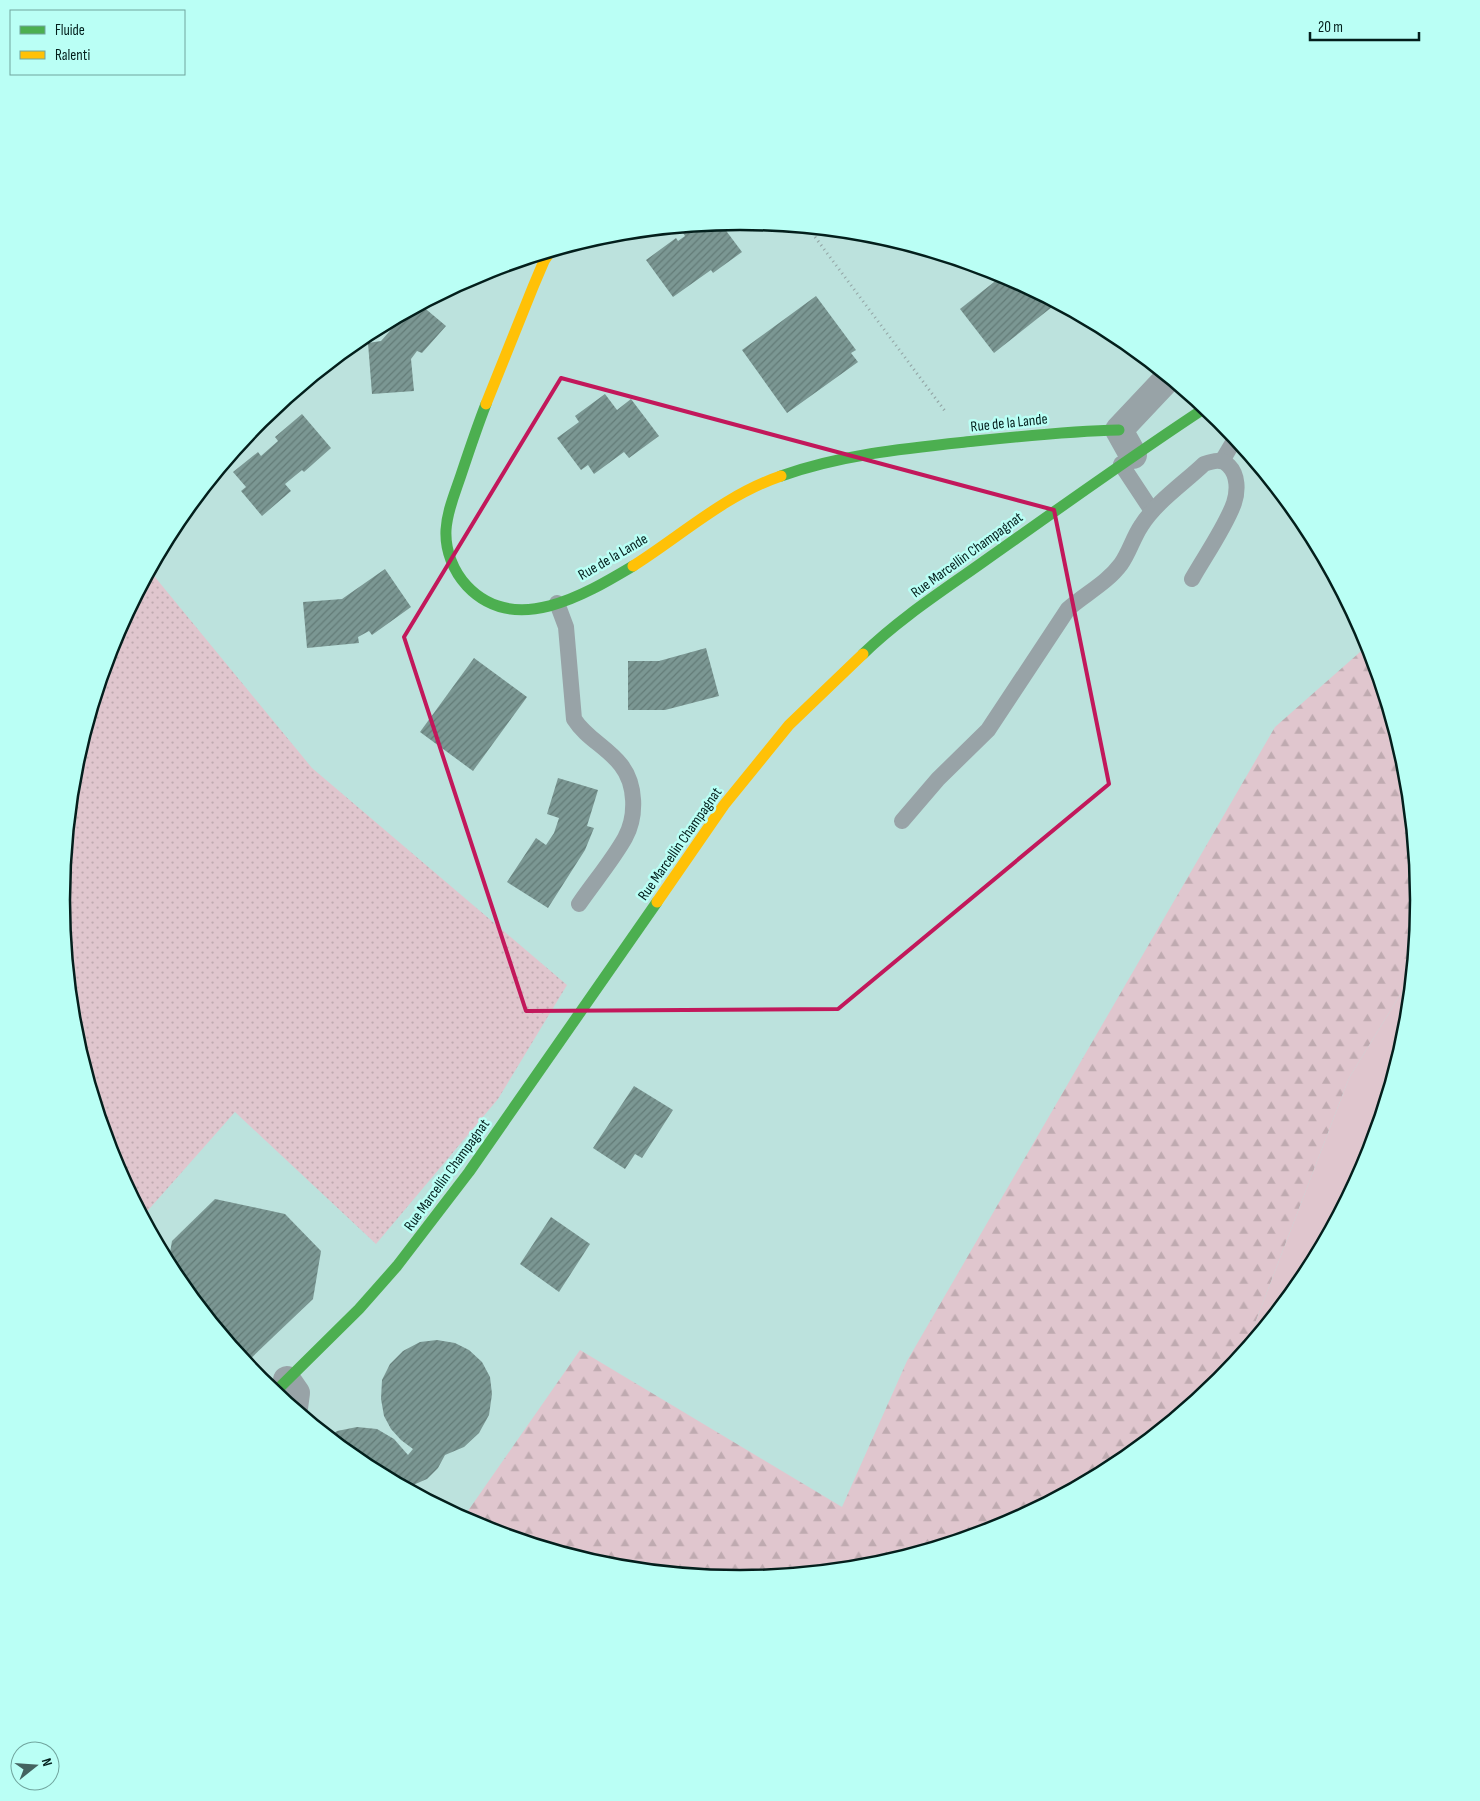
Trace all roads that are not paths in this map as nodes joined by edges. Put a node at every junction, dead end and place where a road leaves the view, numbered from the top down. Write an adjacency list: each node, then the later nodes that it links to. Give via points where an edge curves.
1 (545, 260): 10 (main road, Rue de la Lande, via 484,408 447,519 446,540 452,561 464,583 480,598 502,608 524,611)
2 (1164, 382): 4 (street)
3 (1198, 412): 6 (main road, Rue Marcellin Champagnat)
4 (1119, 430): 6 (street); 10 (main road, Rue de la Lande, via 892,450 819,465 738,494 626,569)
5 (1231, 445): 7 (lane)
6 (1127, 460): 8 (lane); 13 (main road, Rue Marcellin Champagnat, via 920,607 869,648 789,725 724,806 430,1224 359,1309)
7 (1222, 461): 8 (lane, via 1204,464); 9 (lane, via 1229,466 1237,482 1235,502)
8 (1152, 511): 11 (lane, via 1122,563 1068,609 988,730 938,779)
9 (1192, 578)
10 (557, 603): 12 (lane, via 566,627 574,719 579,728 622,765 633,797 626,836)
11 (902, 821)
12 (579, 904)
13 (281, 1386): 14 (street, via 296,1393)
14 (295, 1401)

